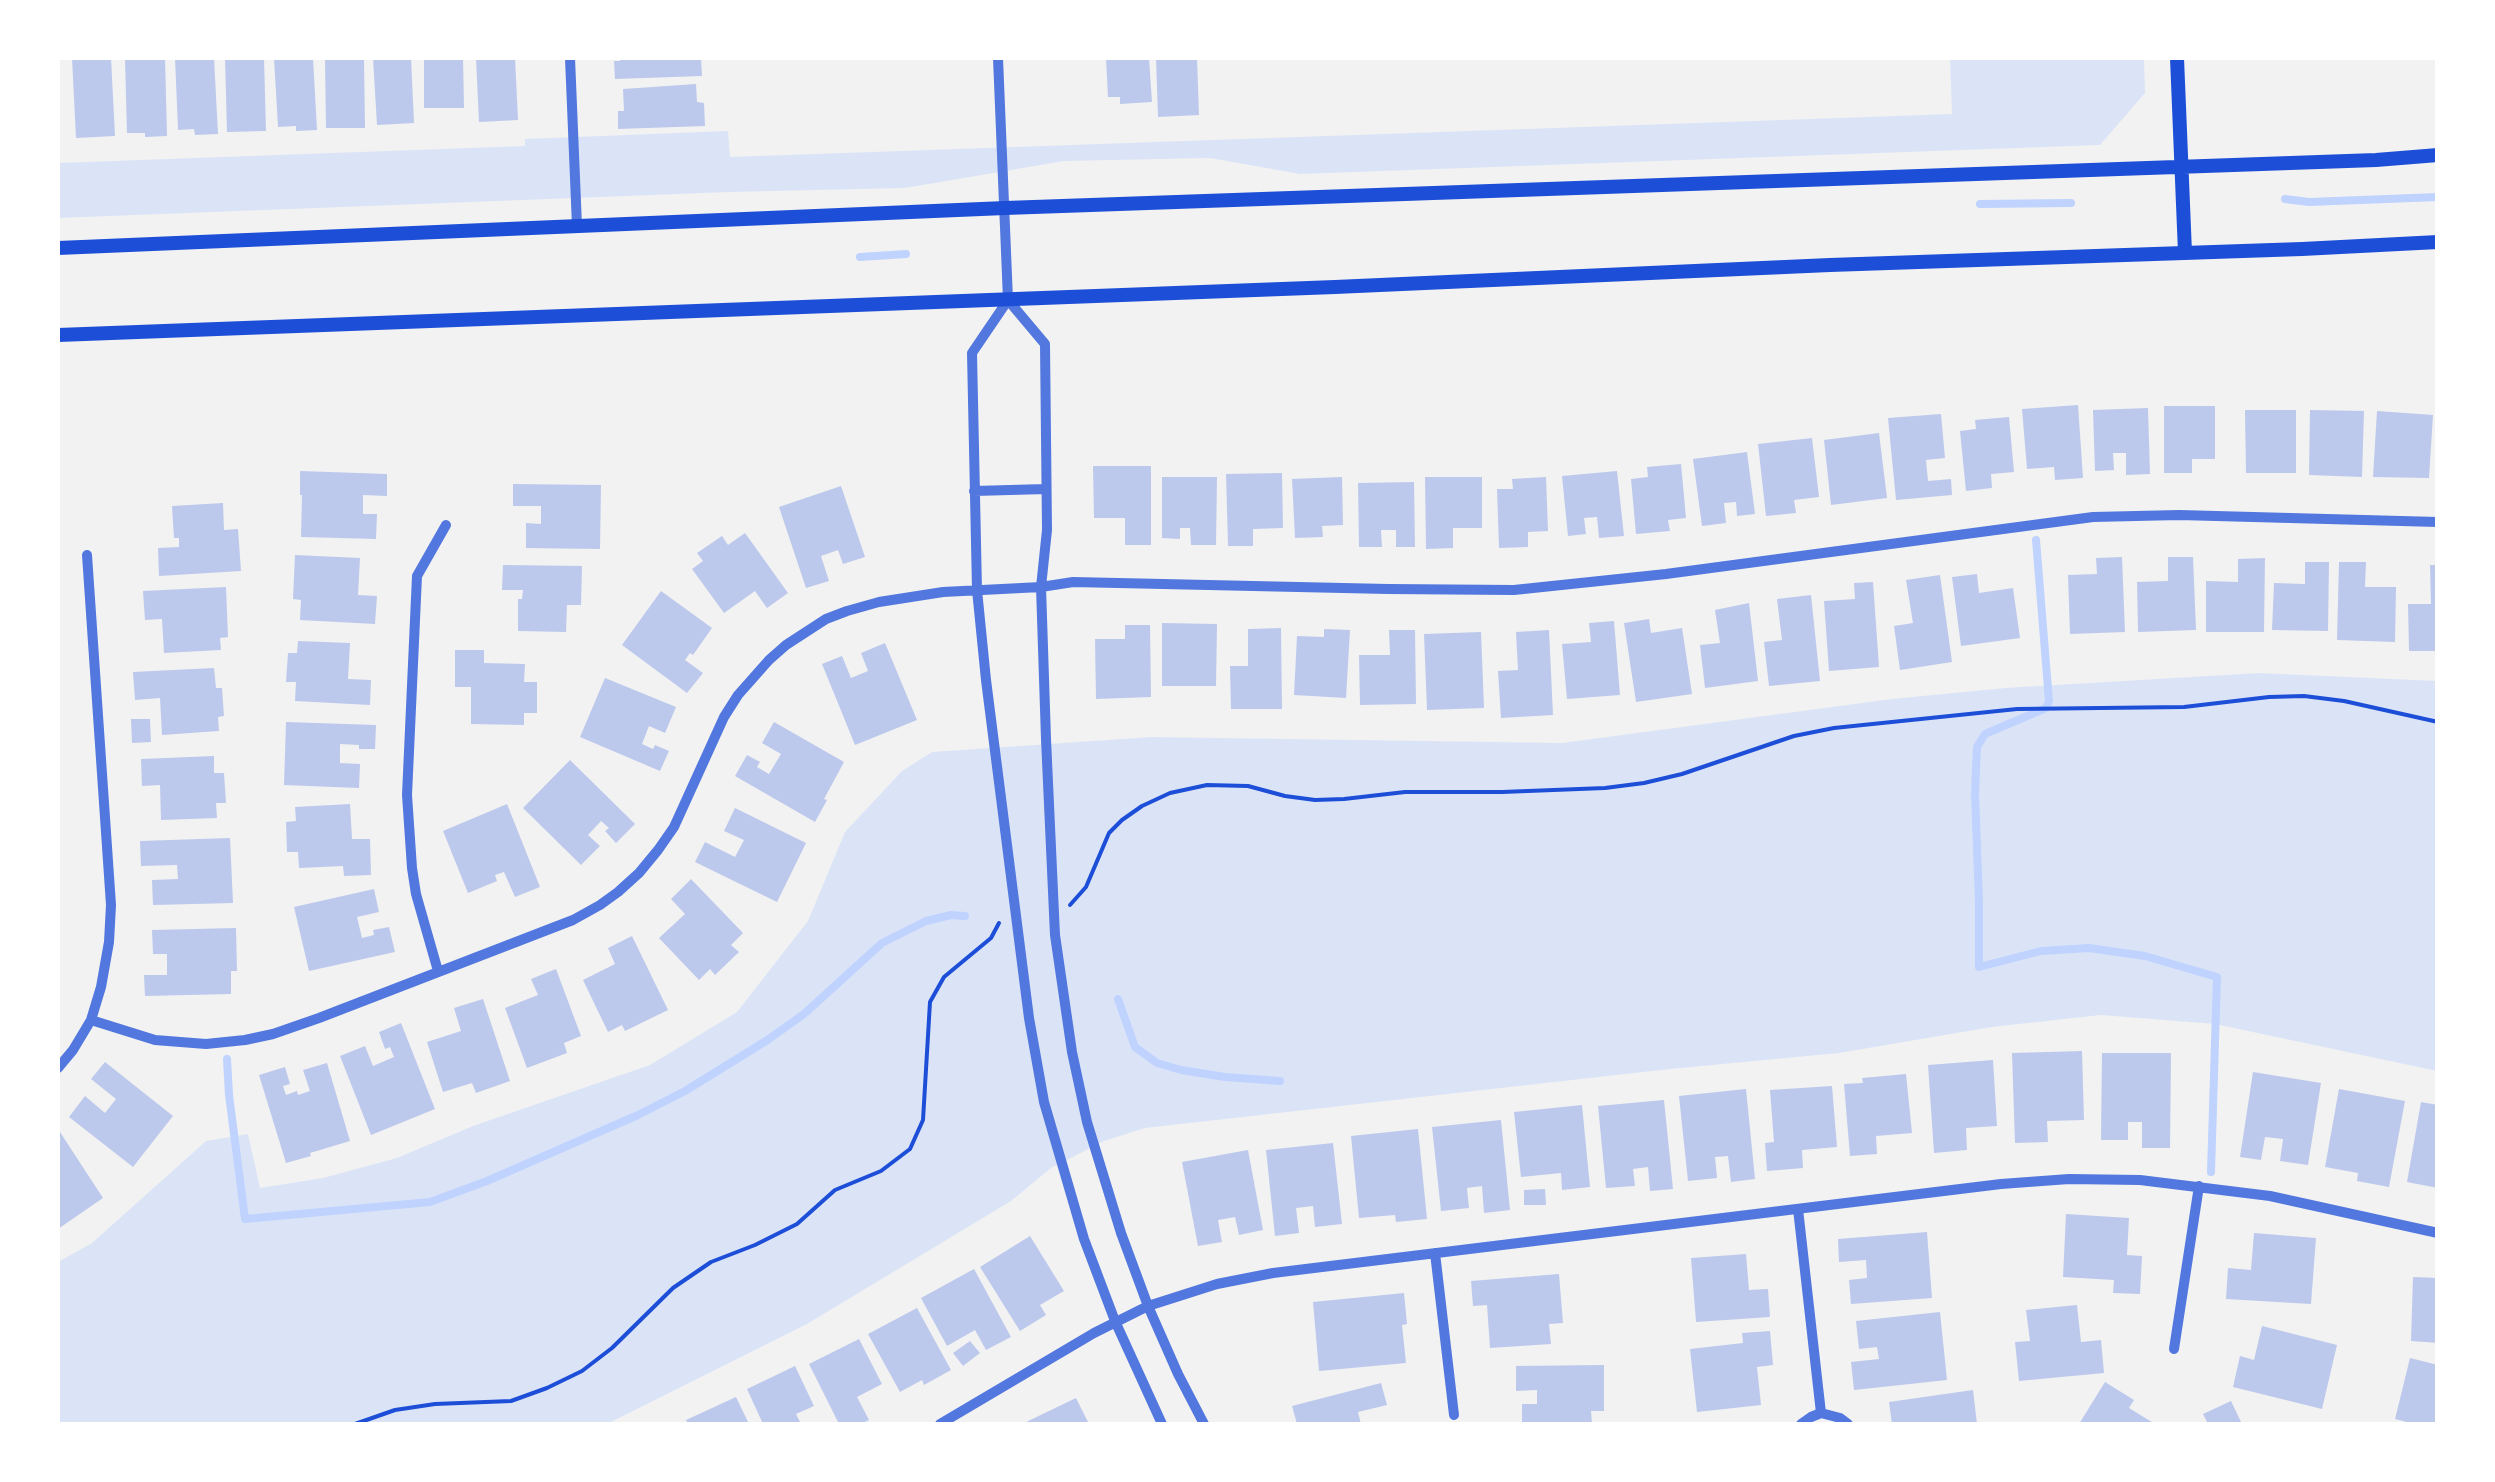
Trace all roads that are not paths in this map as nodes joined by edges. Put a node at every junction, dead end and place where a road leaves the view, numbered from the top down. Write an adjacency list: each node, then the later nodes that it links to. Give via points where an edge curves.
1 (570, 58): 7 (street)
2 (998, 58): 6 (street)
3 (2177, 58): 5 (main road)
4 (2438, 155): 5 (main road)
5 (2180, 165): 6 (main road); 10 (main road)
6 (1005, 208): 7 (main road); 11 (street)
7 (578, 226): 9 (main road)
8 (2438, 242): 10 (main road)
9 (58, 248)
10 (2185, 253): 11 (main road)
11 (1008, 300): 12 (main road); 13 (street, via 1046,344); 14 (street, via 972,353)
12 (58, 335)
13 (1046, 489): 14 (street); 18 (street)
14 (974, 490): 19 (street)
15 (2438, 522): 18 (street, via 2093,518 1514,590 1072,582)
16 (446, 525): 20 (street, via 416,576 407,795 416,894)
17 (88, 555): 21 (street, via 111,906)
18 (1041, 587): 19 (street); 27 (street, via 1055,935 1066,1018 1092,1138)
19 (977, 590): 20 (street, via 879,602 804,632 738,695 674,827 639,873 573,920); 28 (street, via 1041,1087)
20 (438, 970): 21 (street, via 246,1040 155,1040)
21 (91, 1020): 22 (street)
22 (58, 1068)
23 (2199, 1186): 24 (street, via 2069,1179); 25 (street); 29 (street)
24 (1798, 1209): 26 (street); 30 (street)
25 (2438, 1234)
26 (1435, 1253): 27 (street, via 1245,1278); 31 (street)
27 (1148, 1306): 28 (street); 34 (street)
28 (1115, 1321): 32 (street); 33 (street)
29 (2174, 1350)
30 (1821, 1414): 35 (street); 36 (street)
31 (1454, 1415)
32 (943, 1424)
33 (1162, 1424)
34 (1204, 1424)
35 (1801, 1424)
36 (1848, 1424)

